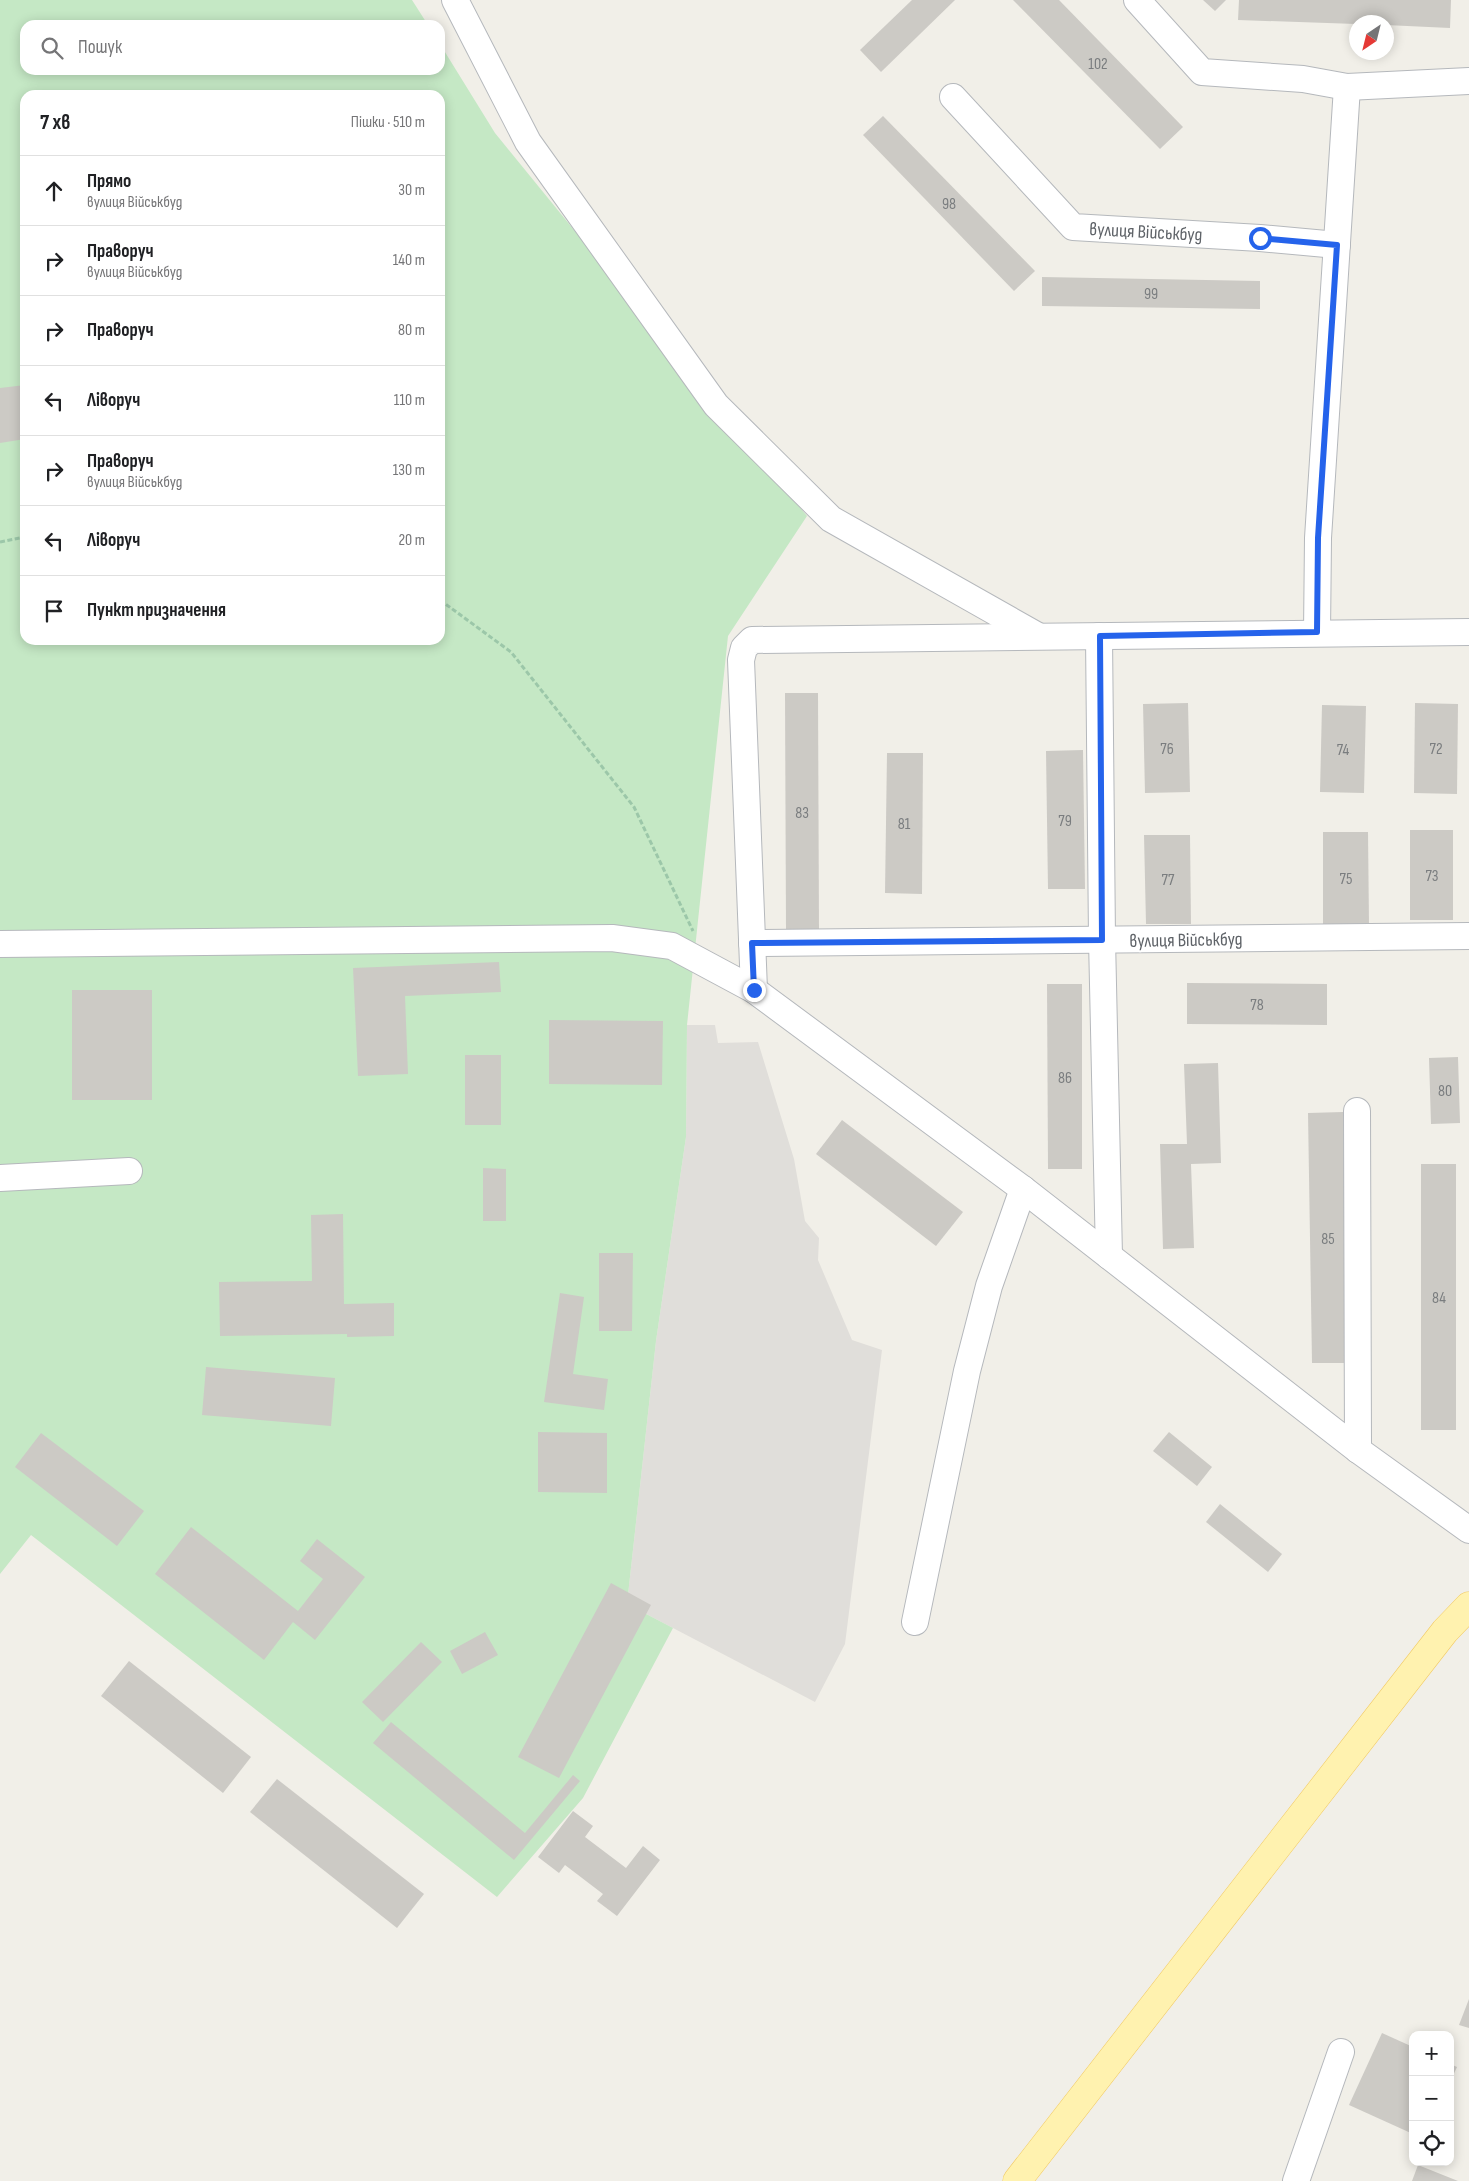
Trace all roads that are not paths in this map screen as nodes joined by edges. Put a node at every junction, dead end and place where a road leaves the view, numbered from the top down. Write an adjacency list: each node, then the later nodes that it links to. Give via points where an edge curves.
1 (455, 0): 9 (street, via 528,142 716,405 831,519)
2 (1137, 0): 4 (street, via 1202,72 1302,79)
3 (1469, 81): 4 (street)
4 (1347, 87): 6 (street)
5 (954, 97): 6 (street, вулиця Військбуд, via 1072,227)
6 (1337, 245): 7 (street, via 1318,538)
7 (1317, 632): 8 (street); 10 (street)
8 (1469, 632)
9 (1039, 636): 10 (street); 13 (street, via 752,640 744,648 741,660)
10 (1100, 636): 12 (street)
11 (1469, 936): 12 (street, вулиця Військбуд)
12 (1102, 940): 13 (street, вулиця Військбуд); 20 (street)
13 (752, 943): 15 (street)
14 (0, 944): 15 (street, via 612,938 672,946)
15 (754, 990): 19 (street)
16 (1357, 1111): 21 (street)
17 (129, 1172): 18 (street)
18 (0, 1178)
19 (1023, 1189): 20 (street); 24 (street, via 989,1286 967,1371)
20 (1109, 1256): 21 (street)
21 (1358, 1450): 22 (street)
22 (1469, 1530)
23 (1469, 1606): 26 (main road, via 1438,1638)
24 (915, 1622)
25 (1341, 2052): 27 (street)
26 (1026, 2179)
27 (1296, 2181)

